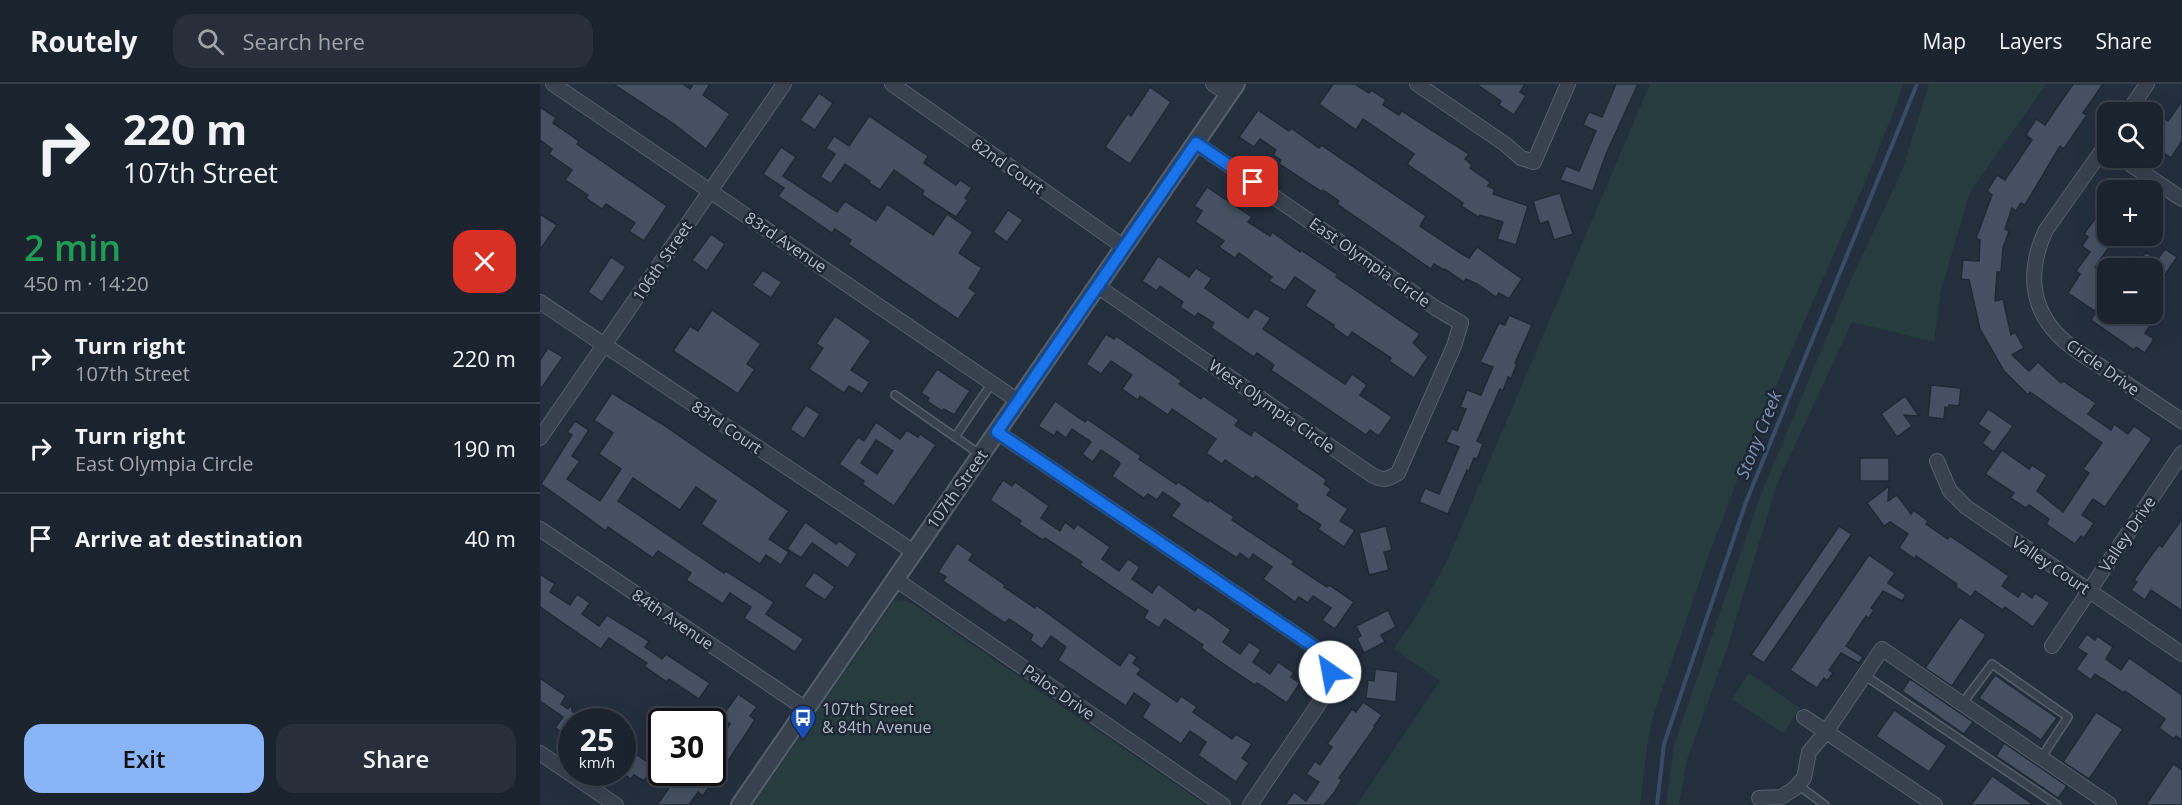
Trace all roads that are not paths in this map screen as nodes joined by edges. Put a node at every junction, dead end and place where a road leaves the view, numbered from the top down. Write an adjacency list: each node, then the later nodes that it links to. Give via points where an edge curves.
1 (553, 84): 13 (street, 83rd Avenue)
2 (784, 84): 13 (street, 106th Street)
3 (892, 84): 15 (street, 82nd Court)
4 (1213, 84): 8 (street)
5 (1417, 84): 7 (street, via 1521,158 1534,162)
6 (2147, 84): 9 (street)
7 (1566, 88)
8 (1232, 89): 10 (street, 107th Street)
9 (2135, 102)
10 (1196, 143): 15 (street, 107th Street); 22 (street, East Olympia Circle, via 1461,322)
11 (2097, 159): 23 (street, Circle Drive, via 2041,241 2034,272 2036,299 2060,338)
12 (2136, 168): 14 (street)
13 (710, 190): 18 (street, 106th Street); 19 (street, 83rd Avenue)
14 (2182, 199)
15 (1124, 247): 16 (street, 107th Street)
16 (1097, 286): 21 (street, 107th Street); 22 (street, West Olympia Circle, via 1379,479 1388,480 1398,473)
17 (540, 302): 18 (street, 83rd Court)
18 (604, 346): 26 (street, 106th Street); 31 (street, 83rd Court)
19 (992, 383): 21 (street, 83rd Avenue); 25 (lane)
20 (895, 395): 25 (lane)
21 (1018, 401): 24 (street, 107th Street)
22 (1424, 417)
23 (2182, 421)
24 (997, 432): 28 (street, 107th Street); 50 (street, via 1316,648 1330,672 1326,693)
25 (955, 437): 28 (lane)
26 (540, 438)
27 (2182, 453): 33 (street, Valley Drive)
28 (981, 454): 31 (street, 107th Street)
29 (1937, 461): 33 (street, Valley Court, via 1950,491 1966,507)
30 (540, 529): 38 (street, 84th Avenue)
31 (914, 552): 32 (street, 107th Street)
32 (895, 579): 38 (street, 107th Street); 49 (street, Palos Drive)
33 (2089, 590): 34 (street, Valley Drive); 35 (street, Valley Court)
34 (2052, 646)
35 (2182, 654)
36 (1864, 675): 37 (street, via 1882,649); 40 (street); 52 (lane)
37 (1962, 704): 42 (street); 42 (lane, via 1992,664 2068,717)
38 (806, 709): 48 (street, 107th Street)
39 (1804, 717): 40 (street)
40 (1826, 732): 43 (street, via 1809,752 1804,778); 46 (street)
41 (541, 757): 47 (street)
42 (2041, 758): 45 (street)
43 (1798, 784): 44 (street, via 1781,797); 51 (lane)
44 (1759, 798)
45 (2111, 801)
46 (1930, 804)
47 (616, 805)
48 (740, 805)
49 (1223, 805)
50 (1250, 805)
51 (1825, 805)
52 (2057, 805)

